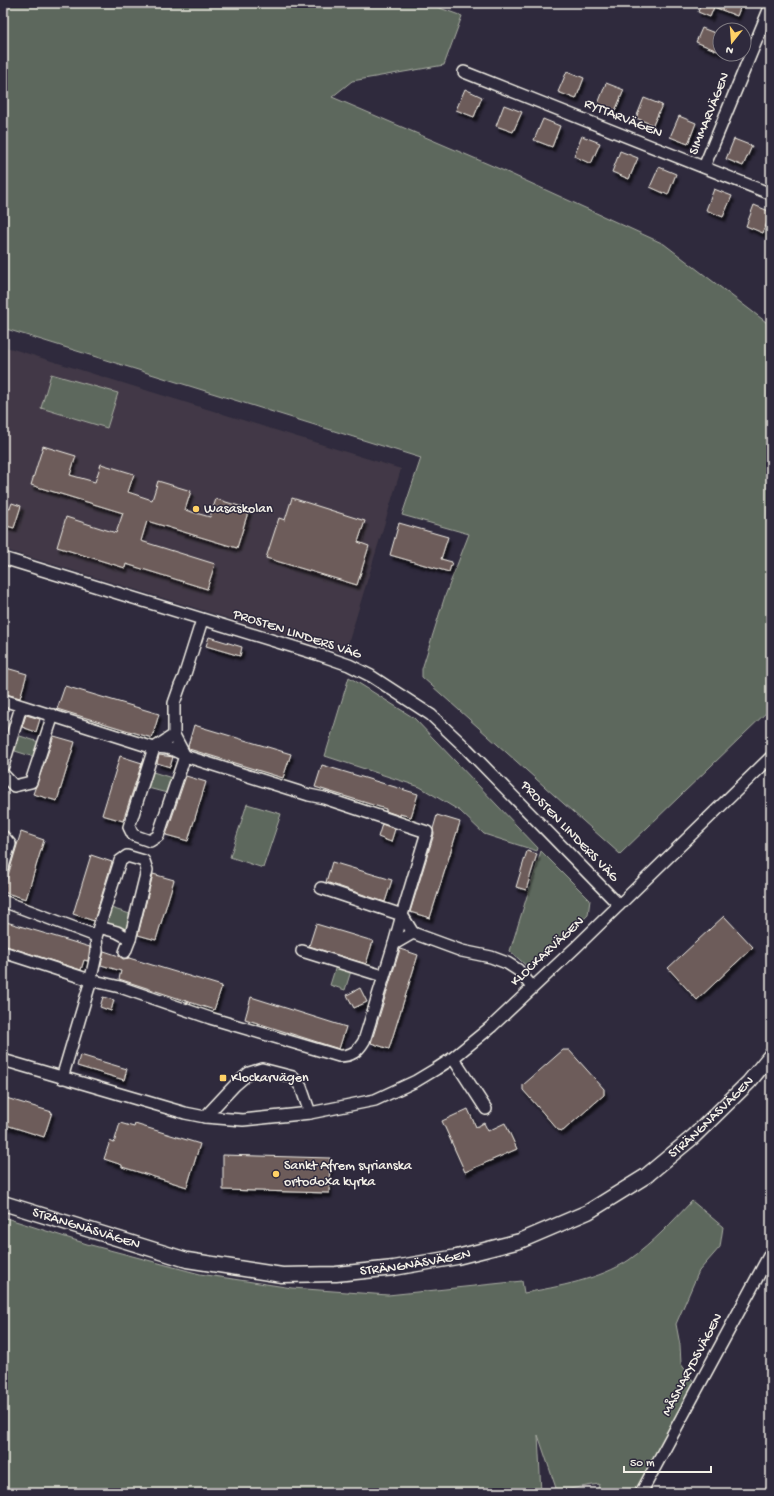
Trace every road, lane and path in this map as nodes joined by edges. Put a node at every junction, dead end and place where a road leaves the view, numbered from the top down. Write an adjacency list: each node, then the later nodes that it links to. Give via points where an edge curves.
1 (771, 5): 3 (street, SIMMARVÄGEN)
2 (464, 72): 3 (street, RYTTARVÄGEN)
3 (704, 167): 4 (street, RYTTARVÄGEN)
4 (771, 194)
5 (3, 558): 6 (street, PROSTEN LINDERS VÄG)
6 (202, 620): 10 (street, via 174,703); 20 (street, PROSTEN LINDERS VÄG, via 349,665 371,676 431,715)
7 (3, 700): 8 (street)
8 (24, 706): 9 (street); 14 (street, via 20,710)
9 (53, 716): 11 (street); 15 (street, via 31,782 14,786)
10 (174, 735): 11 (street); 12 (street)
11 (154, 748): 12 (street, via 168,748); 12 (street, via 129,827 133,836 150,840 158,836)
12 (185, 756): 21 (street, via 427,832)
13 (771, 757): 20 (street, KLOCKARVÄGEN)
14 (3, 766)
15 (3, 774)
16 (3, 836): 17 (street, via 10,844)
17 (3, 867)
18 (321, 888): 21 (street)
19 (3, 901): 22 (street)
20 (619, 905): 31 (street, KLOCKARVÄGEN)
21 (402, 915): 23 (street); 25 (street)
22 (98, 932): 24 (street, via 117,932); 24 (street, via 120,861 127,856 144,862 147,870); 30 (street, via 97,951)
23 (413, 933): 25 (street); 31 (street, via 462,951 508,963 518,970)
24 (130, 939): 28 (street)
25 (394, 944): 29 (street)
26 (302, 951): 29 (street)
27 (3, 952): 30 (street)
28 (125, 952)
29 (383, 976): 30 (street, via 364,1040 359,1049 344,1056 210,1018 120,987)
30 (90, 980): 35 (street)
31 (532, 987): 33 (street, KLOCKARVÄGEN, via 492,1026)
32 (771, 1054): 39 (main road, STRÄNGNÄSVÄGEN, via 749,1082 693,1137 646,1176 588,1212 520,1241 457,1257 394,1268 336,1274 282,1275 187,1260)
33 (453, 1058): 36 (street); 37 (street, KLOCKARVÄGEN, via 416,1081 375,1100)
34 (3, 1060): 35 (street, KLOCKARVÄGEN)
35 (62, 1078): 38 (street, KLOCKARVÄGEN)
36 (486, 1109)
37 (310, 1113): 38 (street, KLOCKARVÄGEN, via 243,1120); 38 (street, via 301,1087 294,1077 262,1069 249,1073)
38 (205, 1117)
39 (3, 1203)
40 (771, 1252): 41 (street, MÅSNARYDSVÄGEN)
41 (642, 1493)

